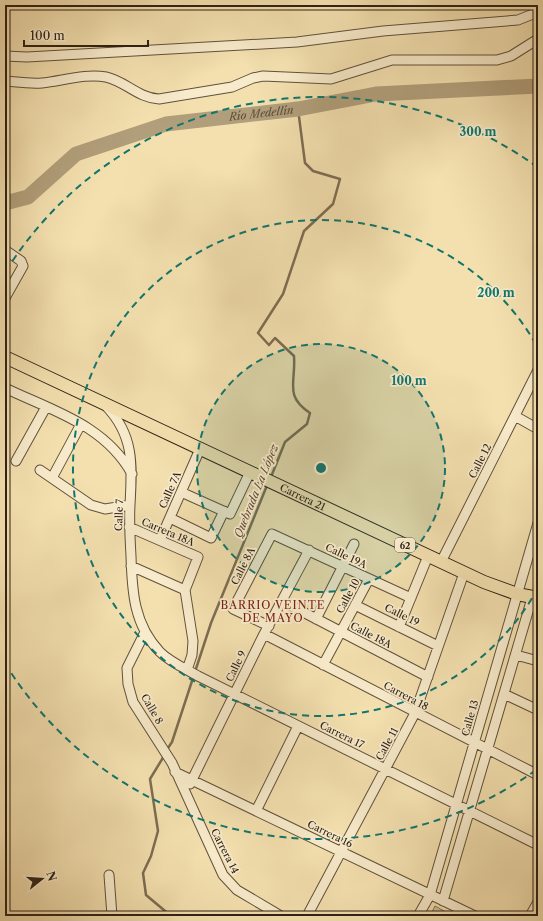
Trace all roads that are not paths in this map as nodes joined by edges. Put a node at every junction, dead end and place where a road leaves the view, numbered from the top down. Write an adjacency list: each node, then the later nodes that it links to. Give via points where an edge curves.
1 (538, 12): 3 (street, via 518,20 383,31 297,42 27,57)
2 (538, 40): 4 (street, via 512,56 497,60 392,60 331,79 263,76 232,87 159,99 150,99 105,77 93,76 40,83)
3 (5, 56)
4 (5, 81)
5 (5, 250): 6 (street, via 22,261 23,266)
6 (5, 298)
7 (5, 357): 10 (main road, Carrera 21 / 62)
8 (538, 370): 12 (street, Calle 12)
9 (6, 390): 11 (street)
10 (104, 403): 15 (main road, Carrera 21 / 62); 19 (street, Calle 7, via 126,435)
11 (46, 407): 13 (street); 16 (street)
12 (515, 416): 14 (street); 32 (street, Calle 12)
13 (81, 424): 19 (street, via 106,440); 20 (street)
14 (538, 429)
15 (200, 449): 18 (main road, Carrera 21 / 62); 21 (street, Calle 7A)
16 (16, 461)
17 (40, 470): 20 (street)
18 (250, 472): 23 (street); 31 (main road, Carrera 21 / 62)
19 (133, 476): 22 (street, Calle 7)
20 (52, 478): 22 (street, via 91,505 105,509)
21 (181, 492): 23 (street); 24 (street, Calle 7A)
22 (130, 505): 26 (street, Calle 7)
23 (227, 512): 24 (street, via 211,538)
24 (170, 518): 28 (street, Calle 7A)
25 (538, 523): 38 (street, Calle 13)
26 (130, 527): 28 (street, Carrera 18A); 33 (street, Calle 7)
27 (272, 534): 30 (street, Calle 19A); 43 (street, Calle 8A)
28 (160, 540): 37 (street, Carrera 18A, via 198,557)
29 (354, 544): 34 (street)
30 (309, 550): 34 (street, Calle 19A); 41 (street, Calle 9)
31 (428, 556): 32 (main road, Carrera 21 / 62); 39 (street)
32 (441, 562): 35 (main road, Carrera 21 / 62)
33 (131, 566): 37 (street); 47 (street, Calle 7, via 134,603)
34 (344, 566): 36 (street, Calle 19A); 44 (street)
35 (464, 573): 38 (main road, Carrera 21 / 62); 49 (street, Calle 11)
36 (369, 579): 39 (street, Calle 19A); 42 (street, Calle 10)
37 (185, 590): 53 (street, via 193,641)
38 (517, 594): 40 (main road, Carrera 21 / 62); 60 (street, Calle 13)
39 (411, 598): 45 (street)
40 (535, 598): 50 (street)
41 (282, 601): 44 (street, Calle 18A); 46 (street, Calle 9)
42 (355, 605): 45 (street, Calle 19); 48 (street, Calle 10)
43 (233, 609): 46 (street, Carrera 18)
44 (316, 619): 48 (street, Calle 18A)
45 (399, 626): 49 (street, Calle 19)
46 (267, 630): 52 (street, Carrera 18); 55 (street, Calle 9)
47 (145, 632): 53 (street, Carrera 17, via 162,653); 62 (street, Calle 8, via 127,668 128,684 133,702)
48 (341, 632): 52 (street, Calle 10); 54 (street, Calle 18A)
49 (438, 646): 54 (street, Calle 11)
50 (516, 655): 51 (street); 56 (street)
51 (538, 661)
52 (323, 665): 58 (street, Carrera 18)
53 (192, 673): 55 (street, Carrera 17)
54 (428, 677): 58 (street, Calle 11)
55 (235, 694): 59 (street, Carrera 17); 65 (street, Calle 9)
56 (504, 694): 57 (street); 61 (street)
57 (538, 710)
58 (415, 713): 60 (street, Carrera 18); 63 (street, Calle 11)
59 (298, 726): 63 (street, Carrera 17); 69 (street)
60 (474, 744): 61 (street, Carrera 18); 67 (street, Calle 13)
61 (487, 750): 64 (street, Carrera 18); 68 (street)
62 (174, 768): 65 (street, Carrera 16); 66 (street, Carrera 14)
63 (386, 769): 67 (street, Carrera 17); 71 (street, Calle 11)
64 (538, 775)
65 (192, 780): 66 (street, Calle 9); 69 (street, Carrera 16)
66 (185, 793): 77 (street, Carrera 14, via 223,875 237,890)
67 (457, 804): 68 (street, Carrera 17); 73 (street, Calle 13)
68 (470, 810): 70 (street, Carrera 17); 74 (street)
69 (256, 811): 71 (street, Carrera 16)
70 (538, 845)
71 (341, 852): 73 (street, Carrera 16); 78 (street, Calle 11)
72 (109, 875): 76 (street)
73 (430, 895): 74 (street, Carrera 16); 79 (street, Calle 13)
74 (443, 901): 80 (street, Carrera 16)
75 (538, 902): 81 (street)
76 (112, 916)
77 (281, 916)
78 (307, 916)
79 (418, 916)
80 (475, 916)
81 (530, 916)

